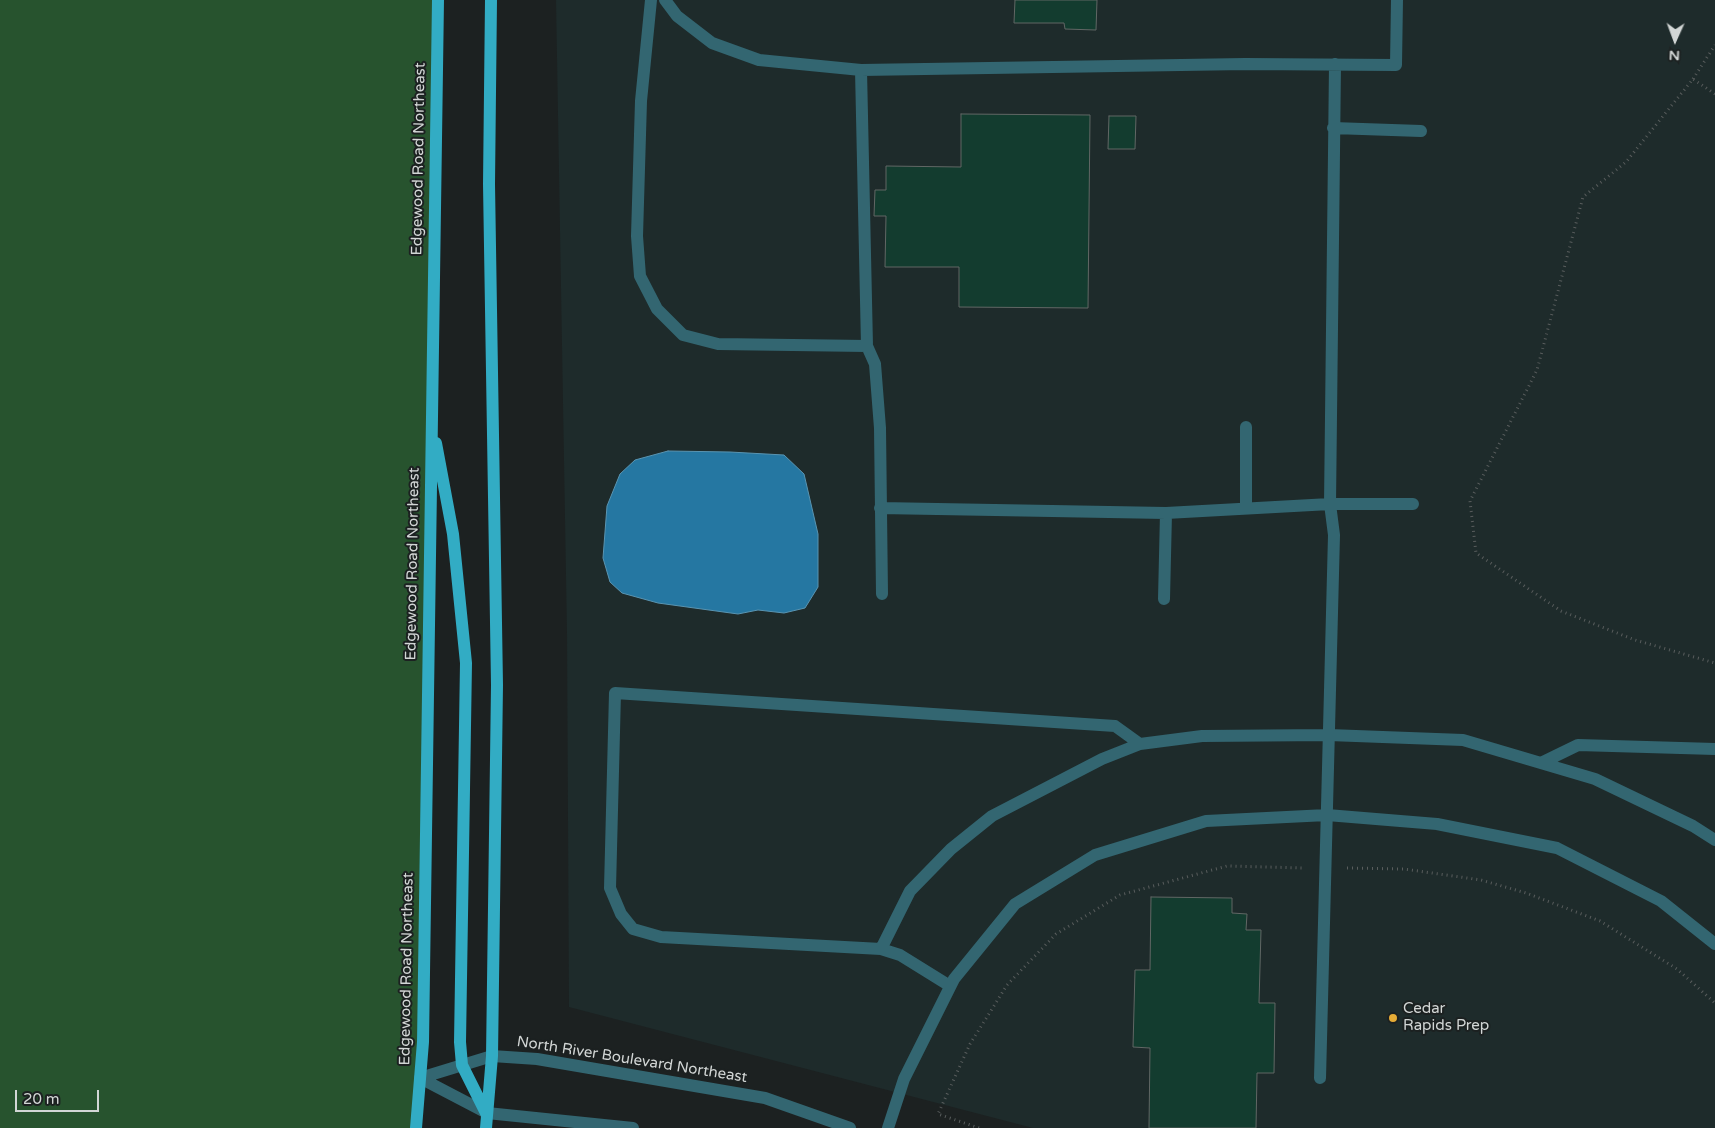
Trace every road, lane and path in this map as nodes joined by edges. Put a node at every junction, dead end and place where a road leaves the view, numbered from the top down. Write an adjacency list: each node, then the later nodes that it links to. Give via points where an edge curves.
1 (438, 0): 14 (main road, Edgewood Road Northeast)
2 (491, 0): 35 (main road, via 489,184 497,685)
3 (651, 0): 13 (street, via 641,101 637,236 640,276 657,309 683,335 718,344)
4 (665, 0): 8 (street, via 677,16 712,43 743,55 759,60)
5 (1397, 0): 7 (street, via 1396,65)
6 (1715, 45): 9 (path)
7 (1335, 64): 8 (street); 11 (street)
8 (862, 70): 13 (street)
9 (1693, 79): 10 (path); 23 (path, via 1626,162 1583,197 1537,370 1470,501 1476,553 1561,611 1635,640)
10 (1715, 94)
11 (1333, 128): 12 (street); 16 (street)
12 (1421, 131)
13 (867, 346): 18 (street, via 875,364 880,428)
14 (431, 414): 36 (main road, via 453,534 466,663); 37 (main road, Edgewood Road Northeast, via 426,903)
15 (1246, 427): 19 (street)
16 (1330, 504): 17 (street); 19 (street); 24 (street, via 1334,535)
17 (1413, 504)
18 (880, 508): 20 (street); 21 (street)
19 (1246, 508): 20 (street)
20 (1166, 513): 22 (street)
21 (882, 594)
22 (1164, 599)
23 (1715, 663)
24 (1329, 735): 25 (street, via 1202,736); 27 (street, via 1463,740); 28 (street)
25 (1140, 744): 32 (street, via 1102,758 992,816 951,849 910,890); 32 (street, via 1115,726 615,693 610,888 621,914 632,929 661,937)
26 (1715, 748): 27 (street, via 1578,745)
27 (1541, 763): 29 (street, via 1595,778)
28 (1327, 815): 30 (street); 31 (street, via 1437,824 1557,848 1662,900); 33 (street, via 1206,821 1096,855 1015,904)
29 (1715, 840)
30 (1326, 868): 34 (path, via 1404,869 1481,880 1526,893 1600,921 1677,970); 38 (street); 45 (path, via 1227,866 1120,895 1056,934 1007,985 970,1044 938,1114)
31 (1715, 944)
32 (882, 949): 33 (street, via 900,955)
33 (950, 986): 44 (street, via 904,1079)
34 (1715, 1003)
35 (492, 1056): 36 (street, North River Boulevard Northeast); 39 (main road); 43 (street, North River Boulevard Northeast, via 537,1059 765,1098)
36 (462, 1065): 37 (street, North River Boulevard Northeast); 39 (main road)
37 (420, 1078): 39 (street); 40 (main road, Edgewood Road Northeast)
38 (1320, 1078)
39 (487, 1113): 41 (main road); 42 (street)
40 (416, 1128)
41 (486, 1128)
42 (633, 1128)
43 (850, 1128)
44 (888, 1128)
45 (979, 1128)

